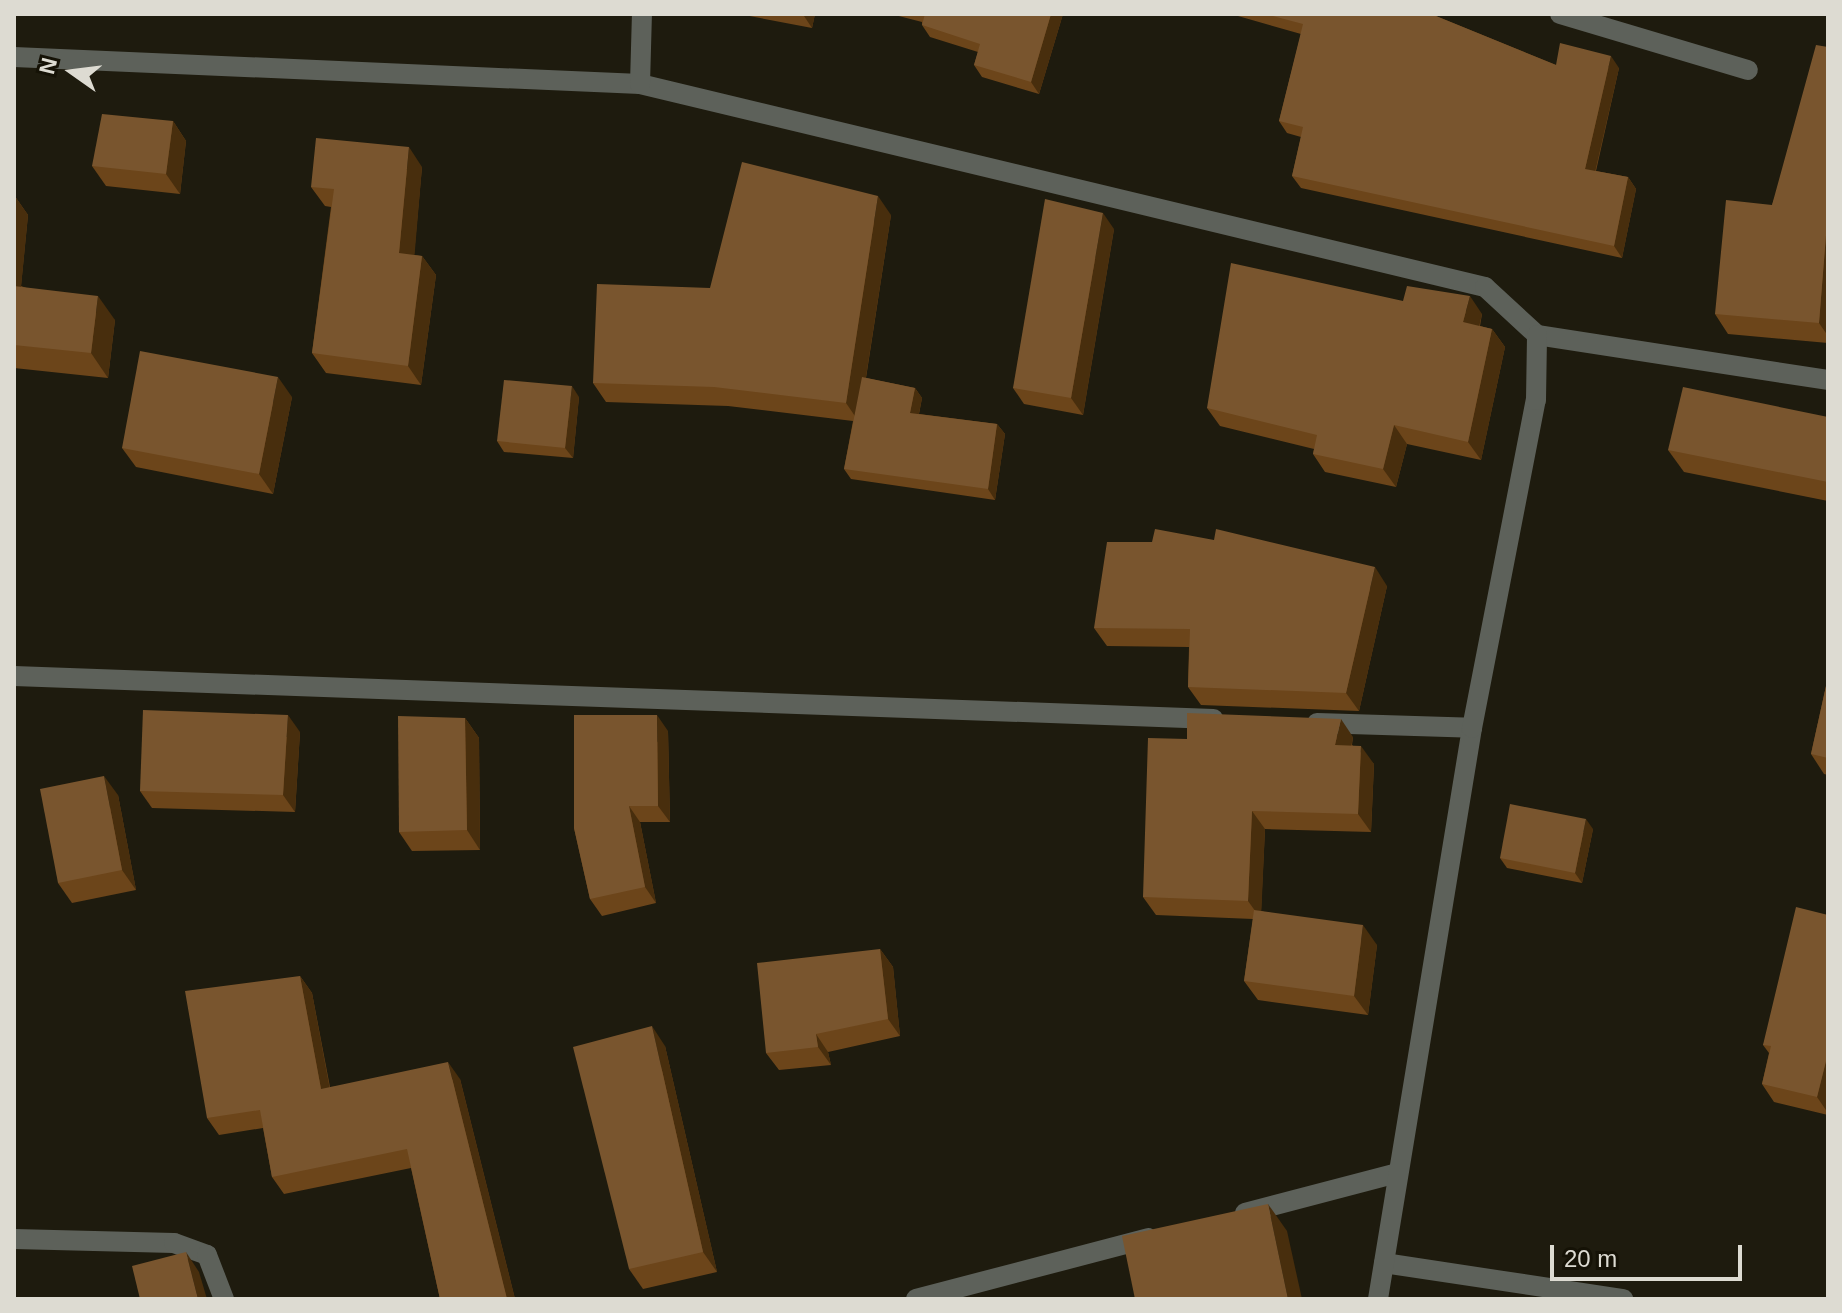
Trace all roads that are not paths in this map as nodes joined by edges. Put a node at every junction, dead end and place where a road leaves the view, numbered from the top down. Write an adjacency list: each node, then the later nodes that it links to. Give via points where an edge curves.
1 (642, 14): 5 (street)
2 (1560, 14): 4 (street)
3 (14, 57): 5 (street)
4 (1748, 70)
5 (640, 84): 6 (street, via 1485,287)
6 (1537, 335): 7 (street); 11 (street, via 1536,400)
7 (1828, 380)
8 (14, 676): 9 (street)
9 (1234, 720)
10 (1298, 722): 11 (street)
11 (1472, 728): 12 (street)
12 (1398, 1173): 13 (street); 16 (street)
13 (1217, 1220)
14 (1172, 1232): 18 (street)
15 (14, 1239): 17 (street, via 174,1243 207,1255)
16 (1384, 1263): 19 (street); 20 (street)
17 (224, 1299)
18 (916, 1299)
19 (1378, 1299)
20 (1623, 1299)

